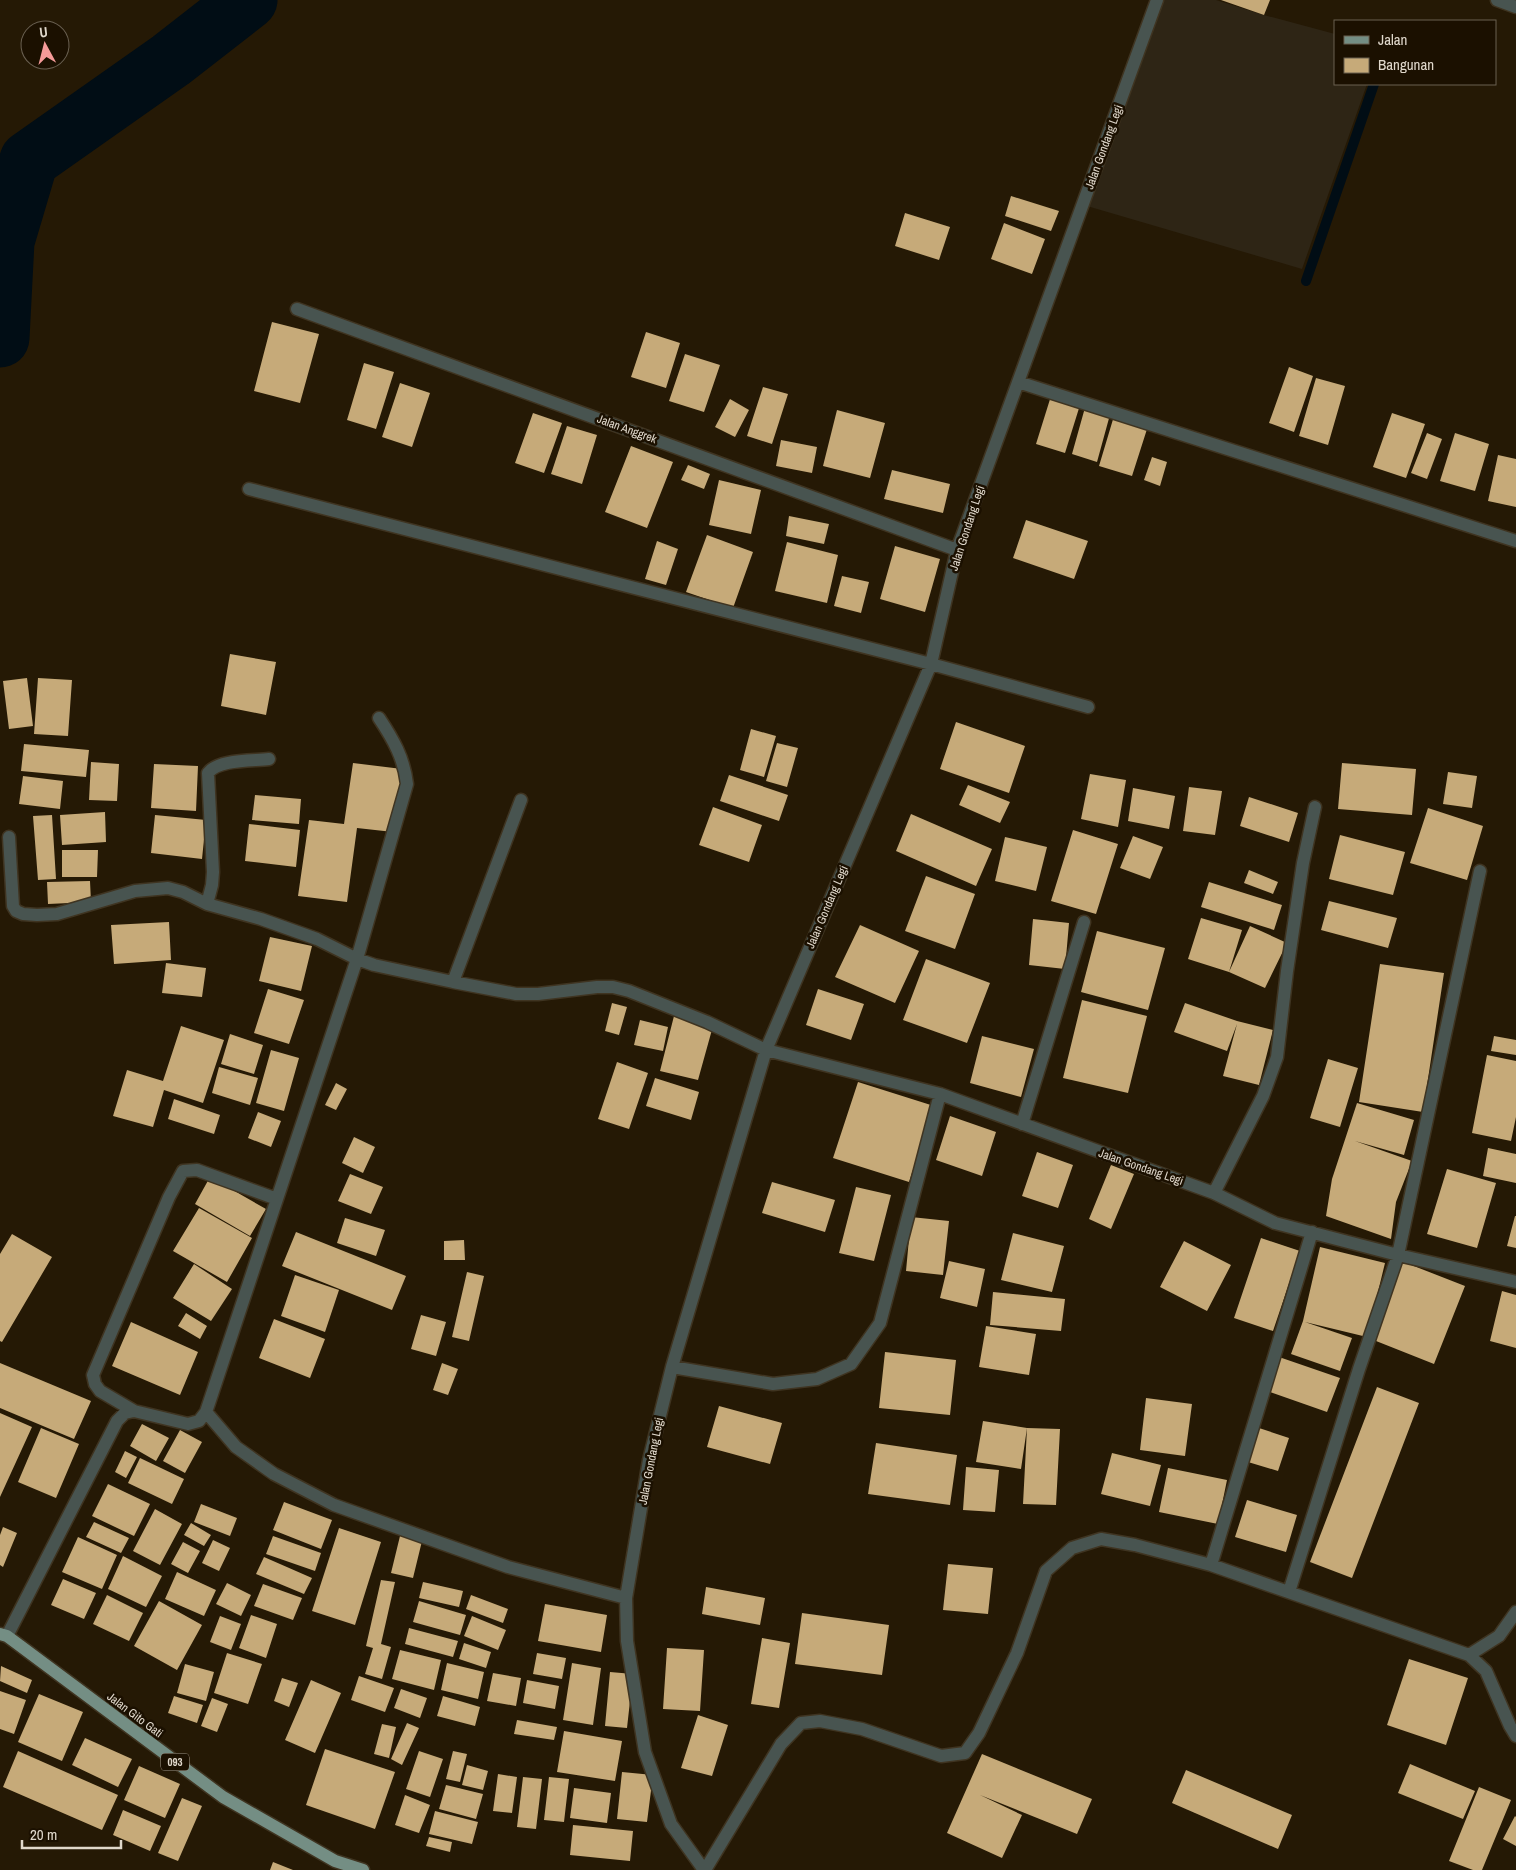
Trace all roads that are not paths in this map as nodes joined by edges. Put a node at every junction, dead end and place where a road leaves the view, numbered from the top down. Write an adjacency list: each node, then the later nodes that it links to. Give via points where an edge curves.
1 (1157, 0): 5 (street, Jalan Gondang Legi)
2 (1497, 0): 3 (street)
3 (1516, 7)
4 (297, 309): 8 (street, Jalan Anggrek)
5 (1018, 382): 7 (street); 8 (street, Jalan Gondang Legi)
6 (249, 489): 9 (street)
7 (1516, 541)
8 (957, 550): 9 (street, Jalan Gondang Legi)
9 (931, 664): 10 (street); 21 (street, Jalan Gondang Legi)
10 (1088, 707)
11 (379, 718): 19 (street, via 402,756 407,784)
12 (269, 759): 17 (street, via 227,763 208,773 212,885)
13 (521, 800): 20 (street)
14 (1315, 807): 24 (street, via 1303,863 1277,1057 1263,1096)
15 (9, 837): 17 (street, via 13,906 22,914 56,914 135,891 168,888)
16 (1480, 871): 27 (street)
17 (207, 904): 19 (street, via 317,939)
18 (1084, 922): 23 (street)
19 (358, 959): 20 (street); 25 (street)
20 (453, 982): 21 (street, via 521,995 613,988 707,1022)
21 (766, 1050): 22 (street, Jalan Gondang Legi); 29 (street, Jalan Gondang Legi)
22 (940, 1094): 23 (street, Jalan Gondang Legi); 29 (street, via 880,1323 851,1364 817,1380 773,1384)
23 (1022, 1124): 24 (street, Jalan Gondang Legi)
24 (1214, 1193): 26 (street, Jalan Gondang Legi, via 1275,1223)
25 (277, 1199): 30 (street, via 197,1170 184,1171 168,1197 93,1375 94,1384 100,1390); 31 (street)
26 (1312, 1232): 27 (street, Jalan Gondang Legi); 32 (street)
27 (1398, 1255): 28 (street, Jalan Gondang Legi); 33 (street)
28 (1516, 1282)
29 (672, 1366): 34 (street, Jalan Gondang Legi, via 649,1460)
30 (134, 1411): 31 (street, via 188,1424 199,1421); 36 (street, via 125,1413 117,1421)
31 (206, 1412): 34 (street, via 236,1448 274,1474 334,1505 508,1567)
32 (1211, 1565): 33 (street); 40 (street, via 1101,1538 1072,1548 1046,1571 1017,1653 979,1733 965,1753 941,1756 862,1729 820,1721 801,1723 781,1744)
33 (1289, 1592): 37 (street)
34 (626, 1598): 40 (street, Jalan Gondang Legi, via 627,1641 645,1752 671,1824)
35 (1516, 1612): 37 (street, via 1499,1636)
36 (3, 1635): 39 (main road, Jalan Gito Gati / 093, via 223,1798 334,1861)
37 (1469, 1656): 38 (street, via 1486,1672)
38 (1516, 1736)
39 (363, 1870)
40 (704, 1870)

